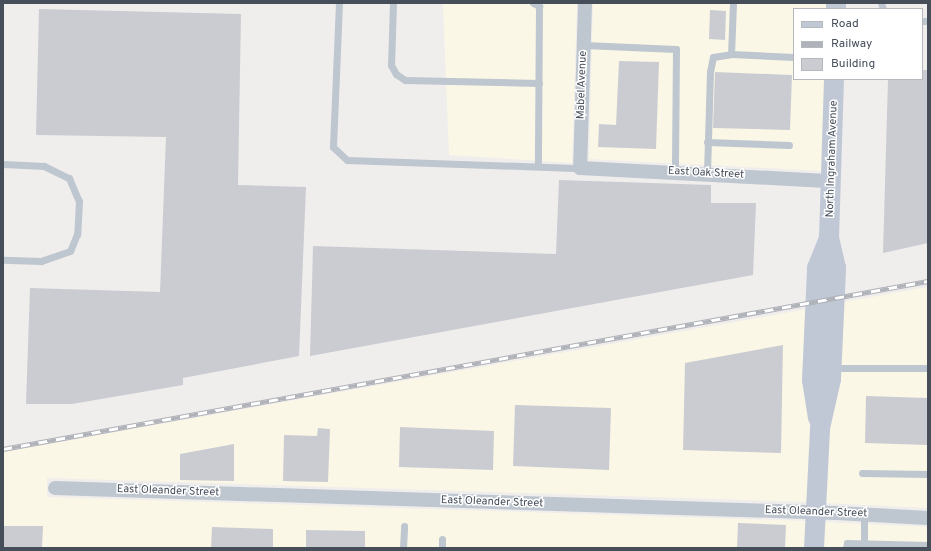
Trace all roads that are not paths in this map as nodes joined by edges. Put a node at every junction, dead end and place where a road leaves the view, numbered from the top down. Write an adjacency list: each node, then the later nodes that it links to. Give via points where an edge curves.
1 (339, 3): 14 (lane, via 333,147 347,160)
2 (393, 3): 10 (lane, via 391,66 396,74 405,80)
3 (533, 3): 10 (lane, via 539,6)
4 (585, 3): 6 (street, Mabel Avenue)
5 (734, 3): 7 (lane)
6 (584, 45): 15 (street, Mabel Avenue); 16 (lane, via 676,49)
7 (732, 54): 8 (lane); 11 (lane, via 713,58 710,72)
8 (793, 57)
9 (834, 80): 18 (street, North Ingraham Avenue)
10 (539, 83): 14 (lane)
11 (708, 142): 12 (lane); 17 (lane)
12 (789, 145)
13 (3, 164): 20 (lane, via 44,166 57,172 69,178 79,201 77,234 70,251 41,261)
14 (538, 166): 15 (lane)
15 (580, 168): 16 (street, East Oak Street)
16 (675, 171): 17 (street, East Oak Street)
17 (707, 173): 18 (street, East Oak Street)
18 (831, 181): 19 (street, North Ingraham Avenue)
19 (829, 238): 21 (street, North Ingraham Avenue, via 836,268); 23 (street, North Ingraham Avenue, via 817,268 815,301 812,380)
20 (3, 260)
21 (832, 368): 22 (lane); 23 (street, North Ingraham Avenue)
22 (928, 368)
23 (820, 428): 27 (street, North Ingraham Avenue)
24 (862, 473): 25 (lane)
25 (928, 474)
26 (55, 488): 27 (street, East Oleander Street)
27 (816, 512): 28 (street, East Oleander Street); 36 (street, North Ingraham Avenue)
28 (864, 514): 29 (street, East Oleander Street); 32 (lane)
29 (928, 518)
30 (404, 526): 34 (lane)
31 (442, 539): 35 (lane)
32 (864, 543): 33 (lane); 37 (lane, via 847,543)
33 (928, 545)
34 (404, 548)
35 (442, 548)
36 (814, 548)
37 (846, 548)

